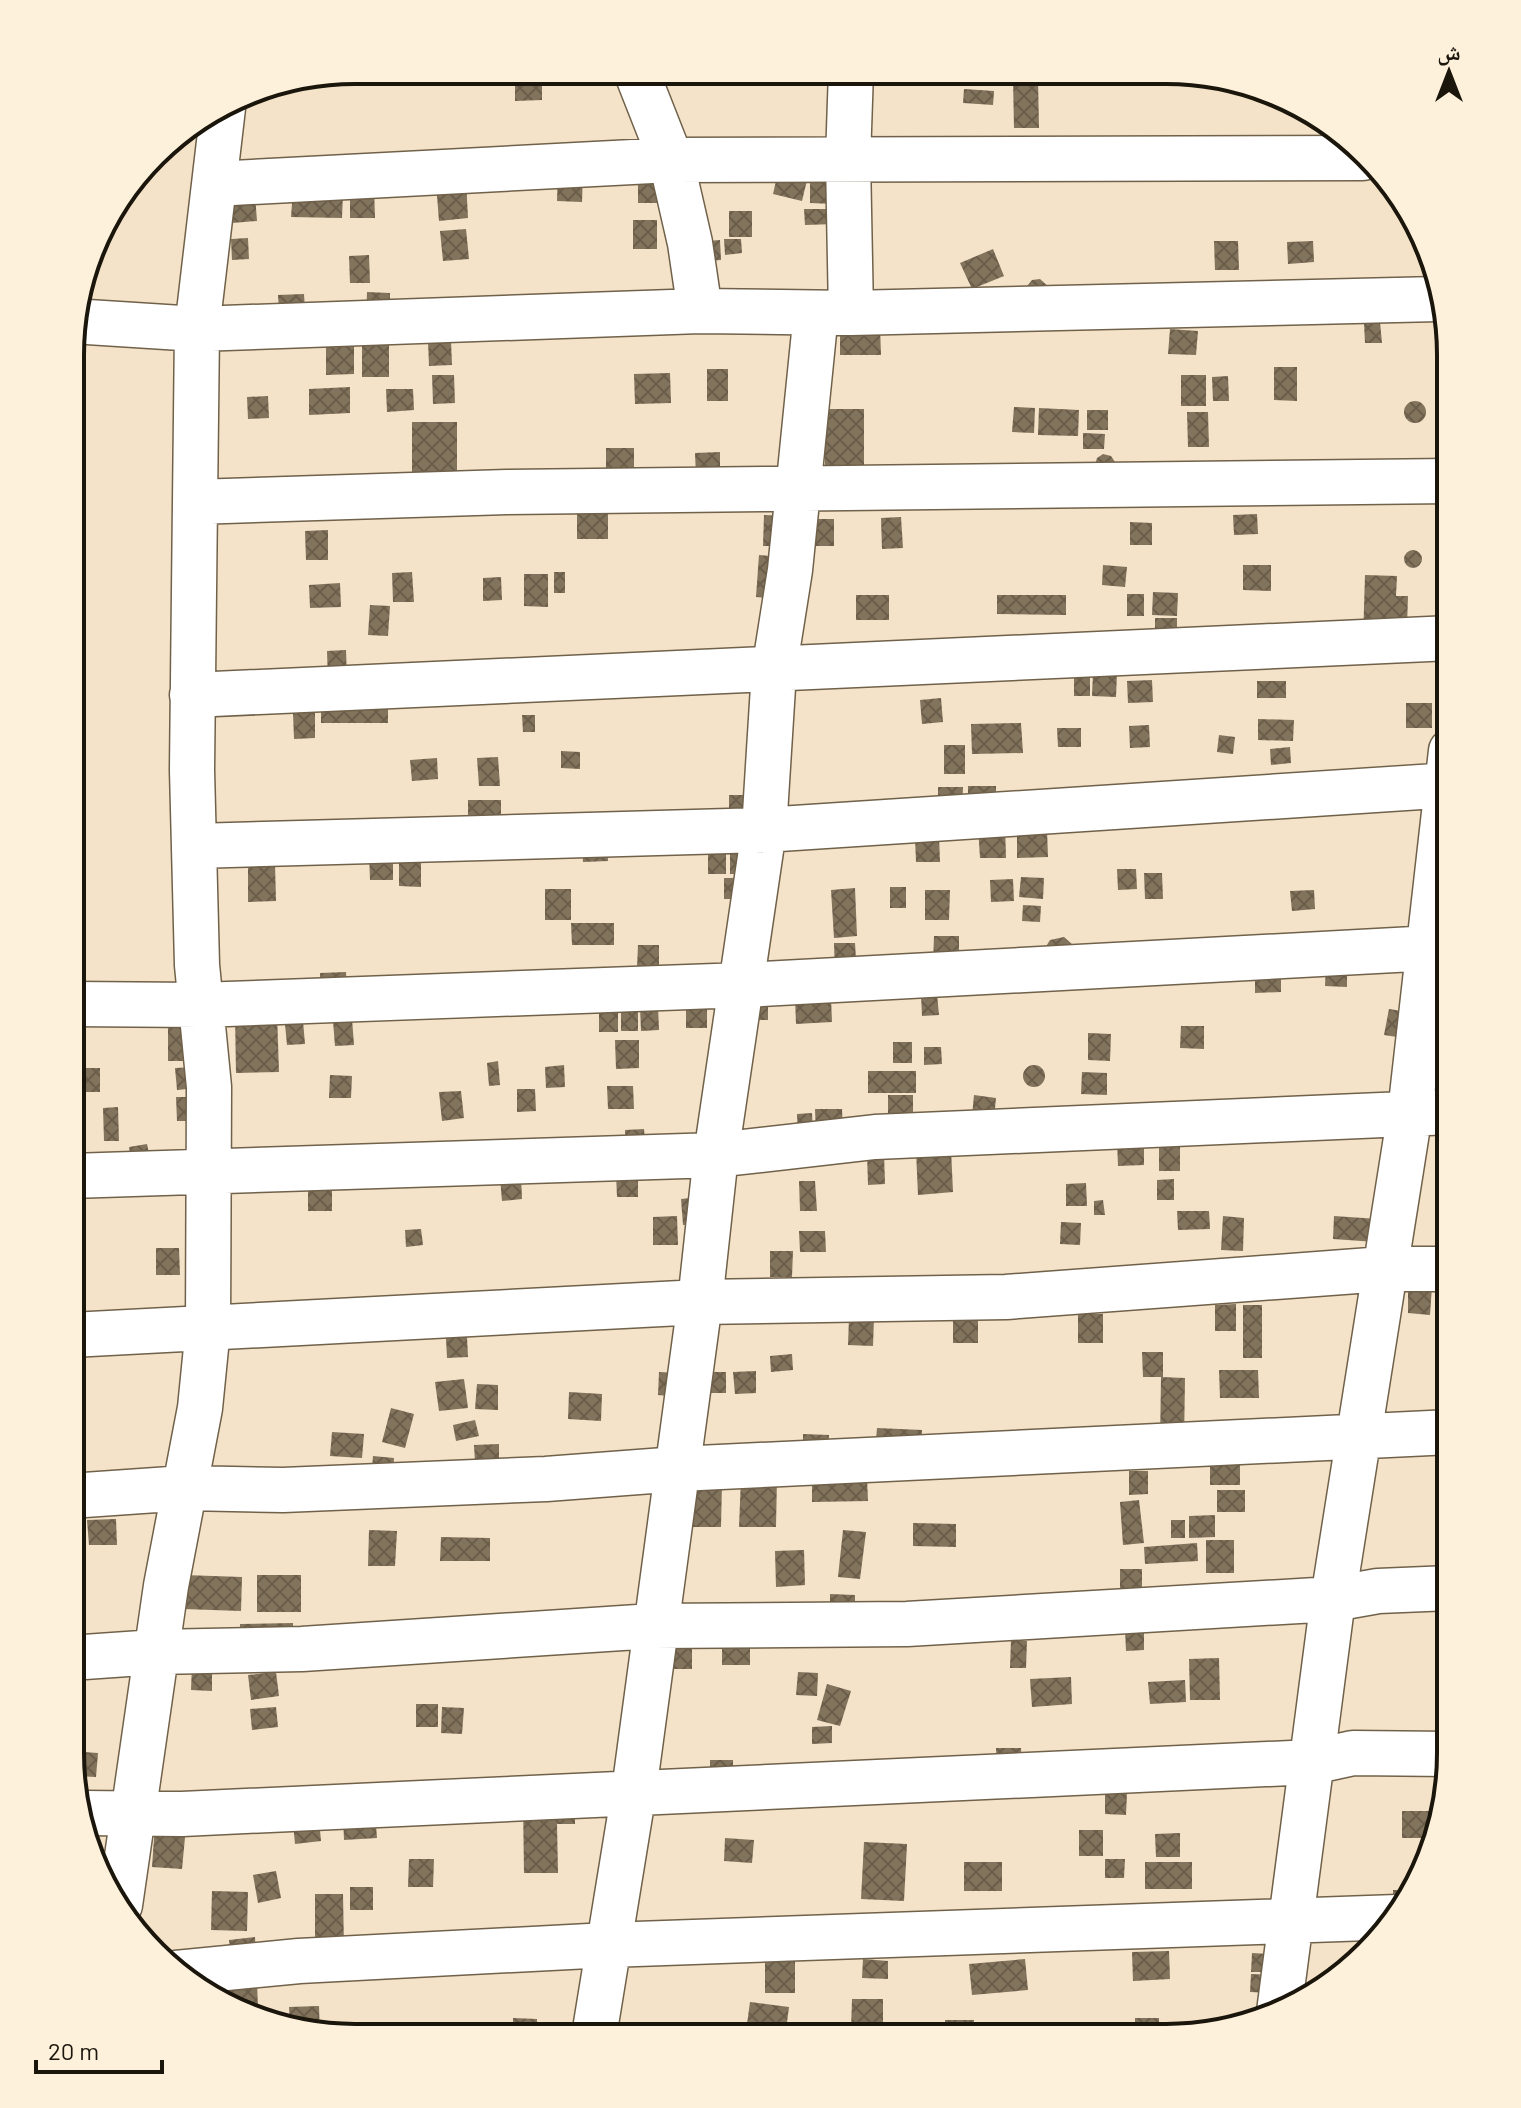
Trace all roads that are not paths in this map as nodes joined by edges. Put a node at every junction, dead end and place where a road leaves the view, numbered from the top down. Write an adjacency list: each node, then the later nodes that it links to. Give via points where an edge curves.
1 (851, 84): 5 (street)
2 (641, 85): 6 (street)
3 (222, 119): 7 (street)
4 (1352, 158): 5 (street)
5 (848, 159): 6 (street); 10 (street)
6 (671, 160): 7 (street); 9 (street)
7 (214, 184): 12 (street)
8 (1431, 299): 10 (street)
9 (700, 311): 10 (street); 12 (street)
10 (833, 313): 14 (street)
11 (86, 322): 12 (street)
12 (197, 329): 15 (street)
13 (1437, 481): 14 (street)
14 (799, 490): 15 (street); 17 (street)
15 (195, 502): 18 (street)
16 (1437, 639): 17 (street)
17 (774, 671): 18 (street); 20 (street)
18 (192, 695): 21 (street)
19 (1437, 774): 20 (street, via 1091,811)
20 (764, 830): 21 (street); 23 (street)
21 (195, 846): 26 (street)
22 (1437, 947): 23 (street)
23 (743, 985): 26 (street); 28 (street)
24 (1437, 992): 27 (street)
25 (84, 1004): 26 (street)
26 (199, 1005): 29 (street, via 208,1073)
27 (1430, 1112): 28 (street, via 875,1137); 31 (street)
28 (716, 1155): 29 (street); 33 (street)
29 (211, 1169): 30 (street); 34 (street)
30 (84, 1175)
31 (1384, 1269): 32 (street); 33 (street, via 1006,1297); 37 (street)
32 (1436, 1269)
33 (700, 1302): 34 (street); 38 (street)
34 (208, 1328): 35 (street); 39 (street)
35 (84, 1334)
36 (1436, 1433): 37 (street)
37 (1357, 1438): 38 (street); 42 (street)
38 (678, 1469): 39 (street, via 383,1486); 43 (street)
39 (185, 1488): 40 (street); 44 (street)
40 (84, 1495)
41 (1436, 1589): 42 (street)
42 (1333, 1599): 43 (street, via 907,1624); 47 (street)
43 (653, 1626): 44 (street, via 302,1649); 48 (street)
44 (156, 1652): 45 (street); 50 (street)
45 (84, 1657)
46 (1436, 1754): 47 (street, via 1353,1753)
47 (1312, 1762): 48 (street); 53 (street)
48 (634, 1791): 50 (street); 54 (street)
49 (91, 1813): 50 (street)
50 (131, 1815): 51 (street)
51 (122, 1890)
52 (1381, 1917): 53 (street)
53 (1291, 1919): 54 (street); 56 (street)
54 (608, 1945): 55 (street); 57 (street)
55 (195, 1971)
56 (1281, 1998)
57 (596, 2024)

